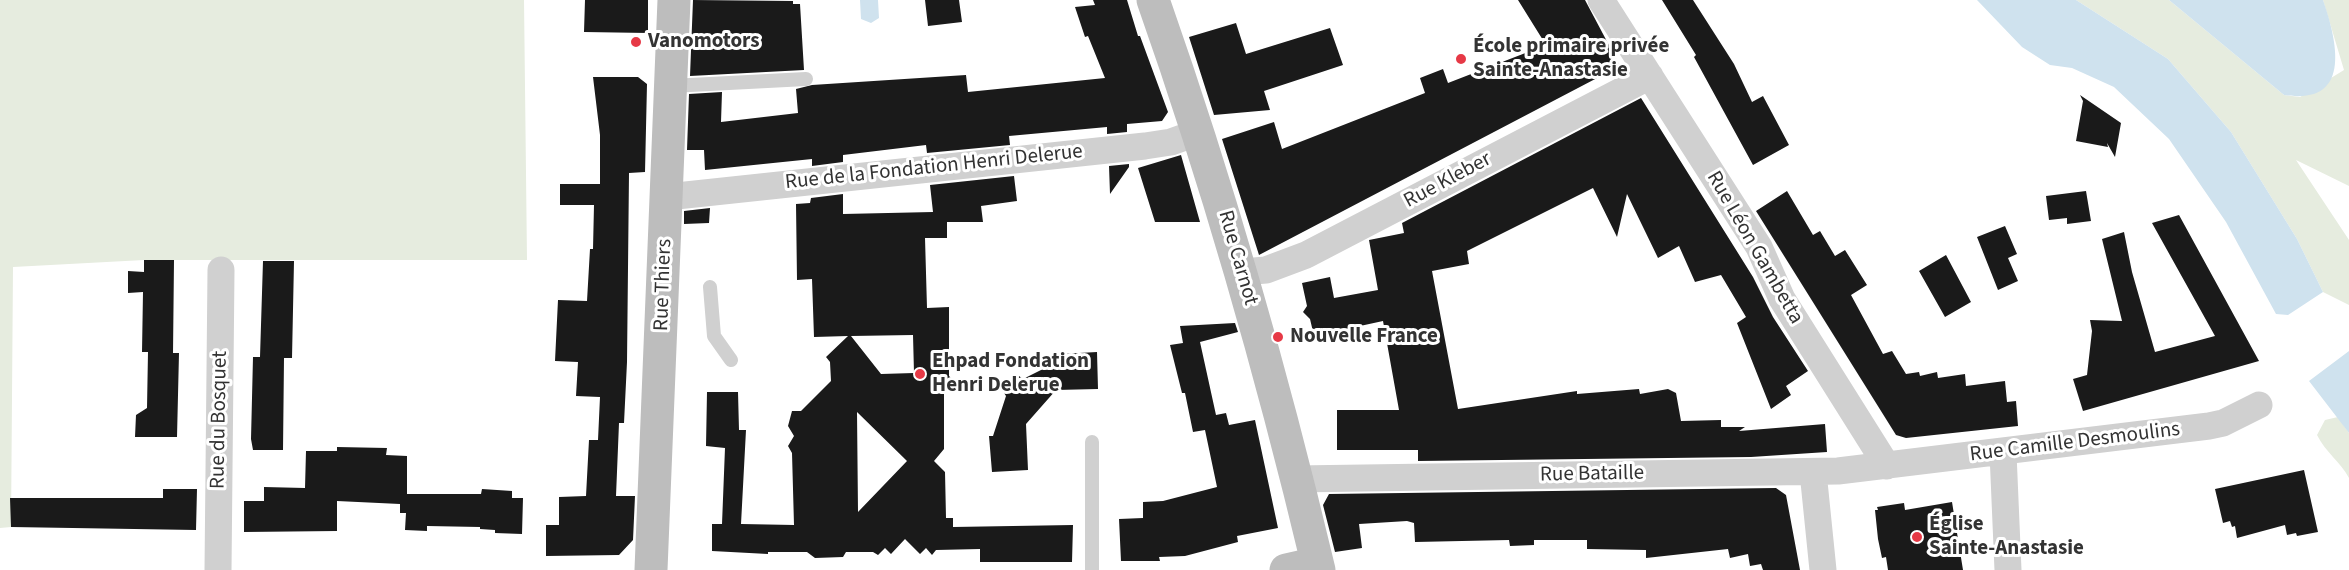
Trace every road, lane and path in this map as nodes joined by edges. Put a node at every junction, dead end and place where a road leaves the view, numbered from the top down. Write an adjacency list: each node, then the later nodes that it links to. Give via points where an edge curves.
1 (674, 0): 6 (main road, Rue Thiers)
2 (1154, 0): 7 (main road, Rue Carnot)
3 (1601, 0): 4 (street, Rue Léon Gambetta)
4 (1650, 76): 10 (street, Rue Kleber, via 1318,250 1266,270); 16 (street, Rue Léon Gambetta, via 1758,247 1782,299)
5 (806, 79): 6 (lane)
6 (671, 86): 8 (main road, Rue Thiers)
7 (1199, 132): 8 (street, Rue de la Fondation Henri Delerue, via 1160,144); 10 (main road, Rue Carnot)
8 (667, 197): 21 (main road, Rue Thiers)
9 (221, 270): 20 (street, Rue du Bosquet)
10 (1242, 272): 18 (main road, Rue Carnot)
11 (710, 287): 12 (lane, via 714,336)
12 (731, 360)
13 (2259, 405): 15 (street, Rue Camille Desmoulins, via 2216,424)
14 (1092, 442): 22 (lane)
15 (2003, 453): 16 (street, Rue Camille Desmoulins); 24 (street)
16 (1887, 466): 17 (street, Rue Bataille)
17 (1813, 472): 18 (street, Rue Bataille); 23 (street)
18 (1296, 479): 19 (main road, Rue Carnot, via 1307,520)
19 (1307, 568)
20 (218, 570)
21 (651, 570)
22 (1092, 570)
23 (1823, 570)
24 (2008, 570)

